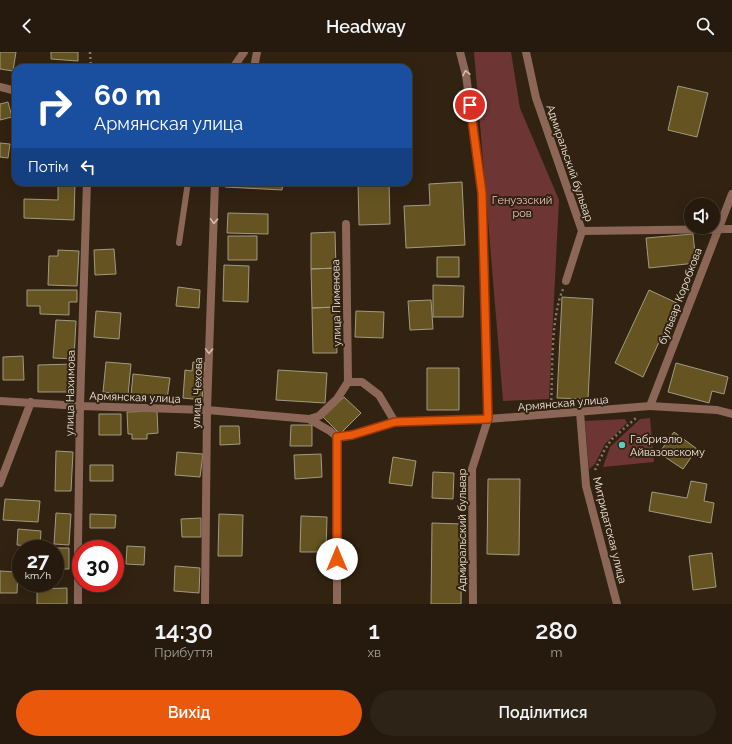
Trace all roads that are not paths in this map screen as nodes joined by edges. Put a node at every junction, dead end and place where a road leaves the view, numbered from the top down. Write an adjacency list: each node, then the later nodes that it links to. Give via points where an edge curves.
1 (244, 52): 5 (street)
2 (258, 52): 6 (street)
3 (460, 52): 31 (street, Адмиральский бульвар, one-way to 3, via 482,193 466,76)
4 (526, 52): 18 (street, Адмиральский бульвар, via 536,98)
5 (236, 64)
6 (255, 64)
7 (0, 87): 8 (street)
8 (12, 90)
9 (87, 186): 25 (street, улица Нахимова)
10 (187, 186): 20 (lane)
11 (214, 186): 27 (street, улица Чехова, one-way to 27)
12 (732, 194): 13 (street, бульвар Коробкова)
13 (720, 223)
14 (346, 224): 22 (street, улица Пименова)
15 (720, 228): 17 (street)
16 (684, 229): 18 (street)
17 (732, 229)
18 (582, 231): 21 (street, Адмиральский бульвар)
19 (716, 234): 26 (street, бульвар Коробкова)
20 (179, 243)
21 (566, 280)
22 (348, 382): 30 (street, via 337,399 319,416); 32 (street, via 362,382 379,395)
23 (0, 401): 24 (street, Армянская улица)
24 (31, 402): 25 (street, Армянская улица); 34 (street)
25 (80, 406): 27 (street, Армянская улица); 35 (street, улица Нахимова)
26 (650, 406): 28 (street, Армянская улица); 29 (street, Армянская улица, via 716,410)
27 (207, 410): 30 (street, Армянская улица); 36 (street, улица Чехова)
28 (580, 412): 31 (street, Армянская улица); 39 (street, Митридатская улица, via 585,481)
29 (732, 414)
30 (309, 419): 33 (street, Армянская улица, via 330,430)
31 (488, 419): 32 (street, Армянская улица); 38 (street, Адмиральский бульвар, via 472,469)
32 (395, 422): 33 (street, Армянская улица, via 349,436)
33 (337, 437): 37 (street)
34 (0, 482)
35 (78, 604)
36 (205, 604)
37 (337, 604)
38 (473, 604)
39 (617, 604)

